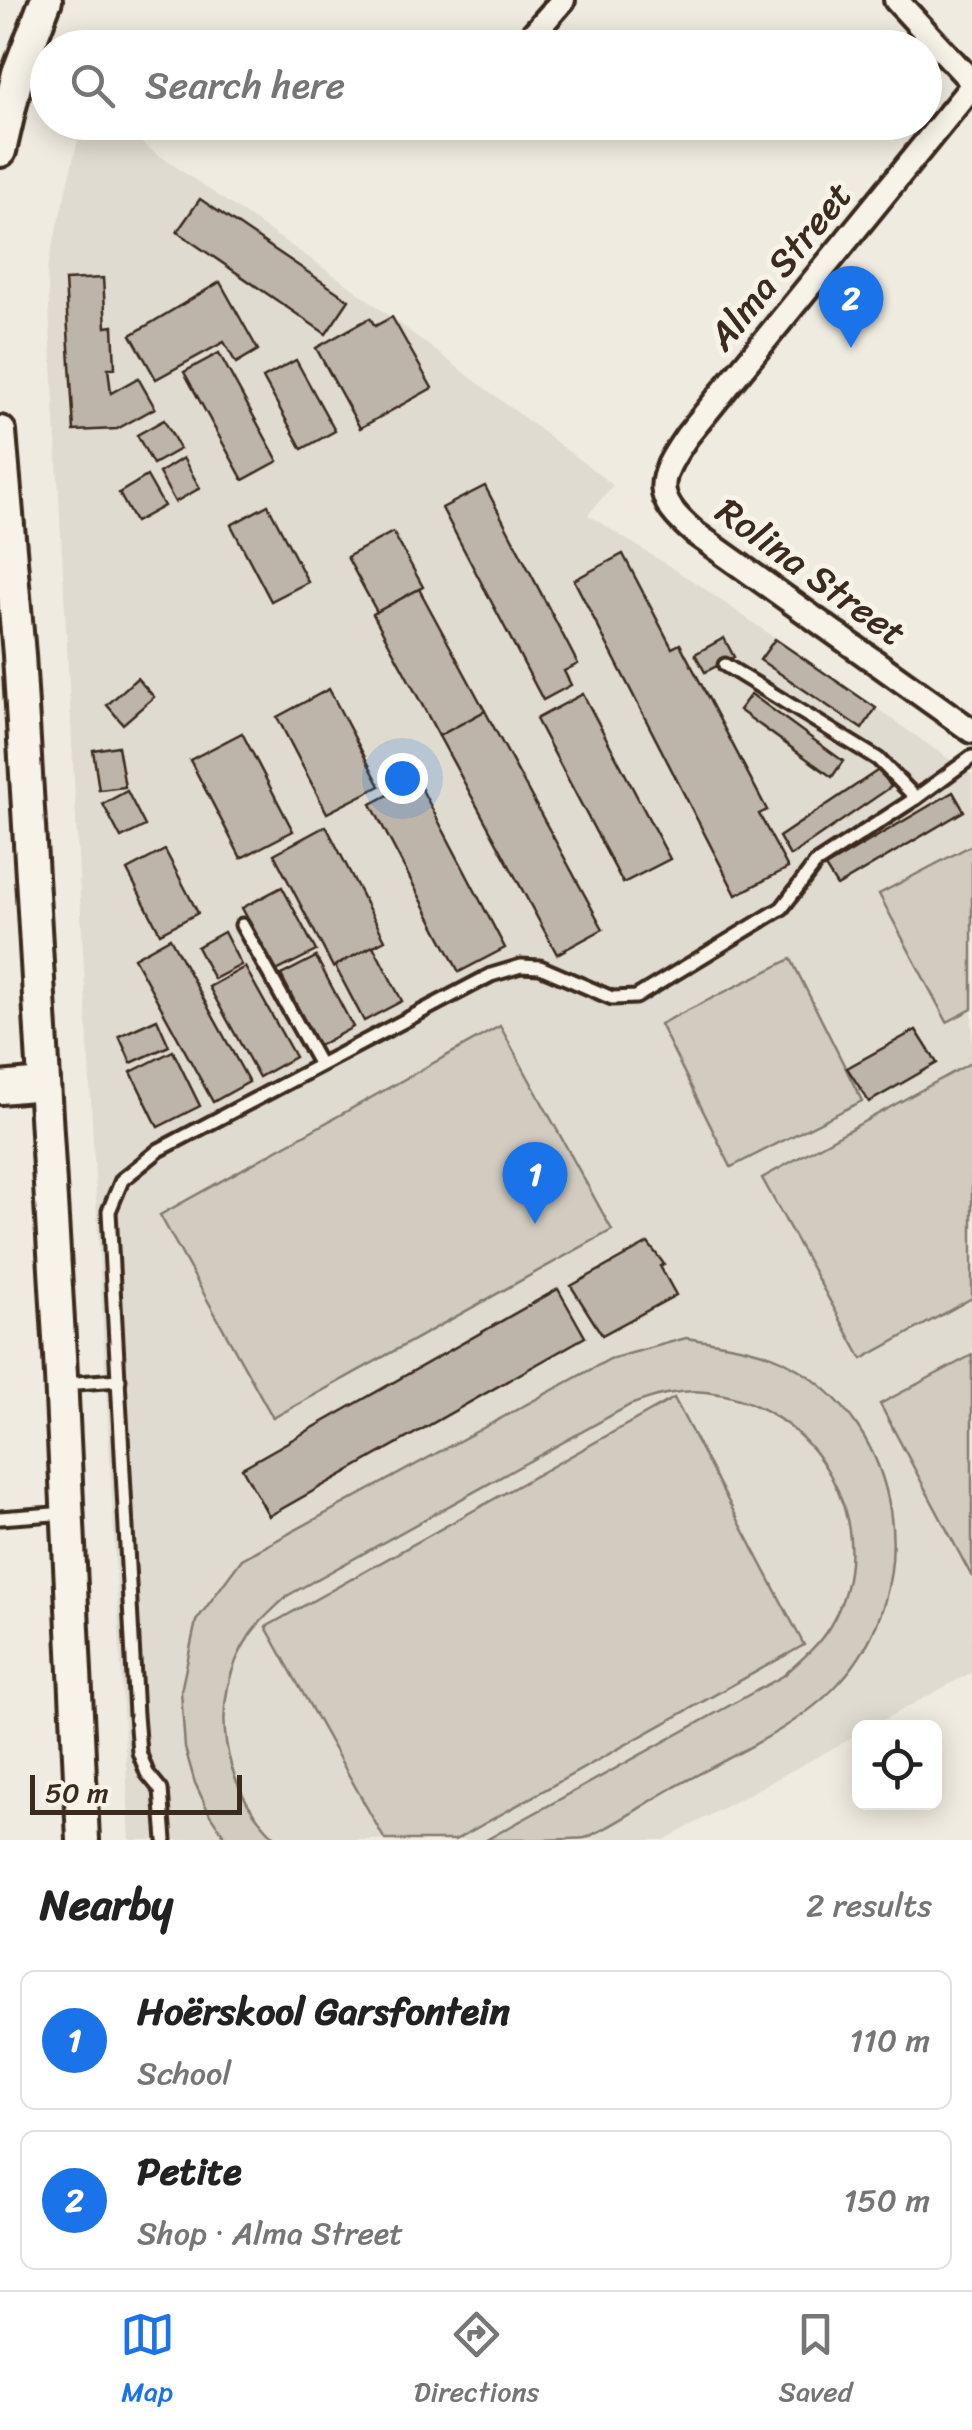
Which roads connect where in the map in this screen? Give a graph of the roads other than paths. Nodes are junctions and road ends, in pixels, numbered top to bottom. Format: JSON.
{"nodes":[{"id":1,"x":46,"y":0,"type":"edge"},
{"id":2,"x":563,"y":0,"type":"edge"},
{"id":3,"x":896,"y":0,"type":"edge"},
{"id":4,"x":34,"y":30,"type":"edge"},
{"id":5,"x":537,"y":30,"type":"edge"},
{"id":6,"x":923,"y":30,"type":"edge"},
{"id":7,"x":30,"y":42,"type":"edge"},
{"id":8,"x":942,"y":51,"type":"edge"},
{"id":9,"x":972,"y":84,"type":"edge"},
{"id":10,"x":942,"y":121,"type":"edge"},
{"id":11,"x":926,"y":140,"type":"edge"},
{"id":12,"x":0,"y":151,"type":"edge"},
{"id":13,"x":0,"y":432,"type":"edge"},
{"id":14,"x":664,"y":499,"type":"joint"},
{"id":15,"x":725,"y":664,"type":"dead end"},
{"id":16,"x":972,"y":731,"type":"edge"},
{"id":17,"x":972,"y":757,"type":"edge"},
{"id":18,"x":916,"y":798,"type":"junction"},
{"id":19,"x":242,"y":925,"type":"dead end"},
{"id":20,"x":319,"y":1064,"type":"junction"},
{"id":21,"x":43,"y":1084,"type":"junction"},
{"id":22,"x":0,"y":1088,"type":"edge"},
{"id":23,"x":119,"y":1380,"type":"junction"},
{"id":24,"x":61,"y":1384,"type":"junction"},
{"id":25,"x":66,"y":1513,"type":"junction"},
{"id":26,"x":0,"y":1518,"type":"edge"},
{"id":27,"x":83,"y":1840,"type":"edge"},
{"id":28,"x":165,"y":1840,"type":"edge"}],
"edges":[{"from":1,"to":4,"type":"street"},
{"from":2,"to":5,"type":"street"},
{"from":3,"to":6,"type":"street"},
{"from":7,"to":12,"type":"street"},
{"from":8,"to":9,"type":"street"},
{"from":9,"to":10,"type":"street","name":"Alma Street"},
{"from":11,"to":14,"type":"street","name":"Alma Street"},
{"from":13,"to":21,"type":"street"},
{"from":14,"to":16,"type":"street","name":"Rolina Street"},
{"from":15,"to":18,"type":"lane"},
{"from":17,"to":18,"type":"lane"},
{"from":18,"to":20,"type":"lane"},
{"from":19,"to":20,"type":"lane"},
{"from":20,"to":23,"type":"lane"},
{"from":21,"to":22,"type":"street"},
{"from":21,"to":24,"type":"street"},
{"from":23,"to":24,"type":"lane"},
{"from":23,"to":28,"type":"lane"},
{"from":24,"to":25,"type":"street"},
{"from":25,"to":26,"type":"lane"},
{"from":25,"to":27,"type":"street"}]}
